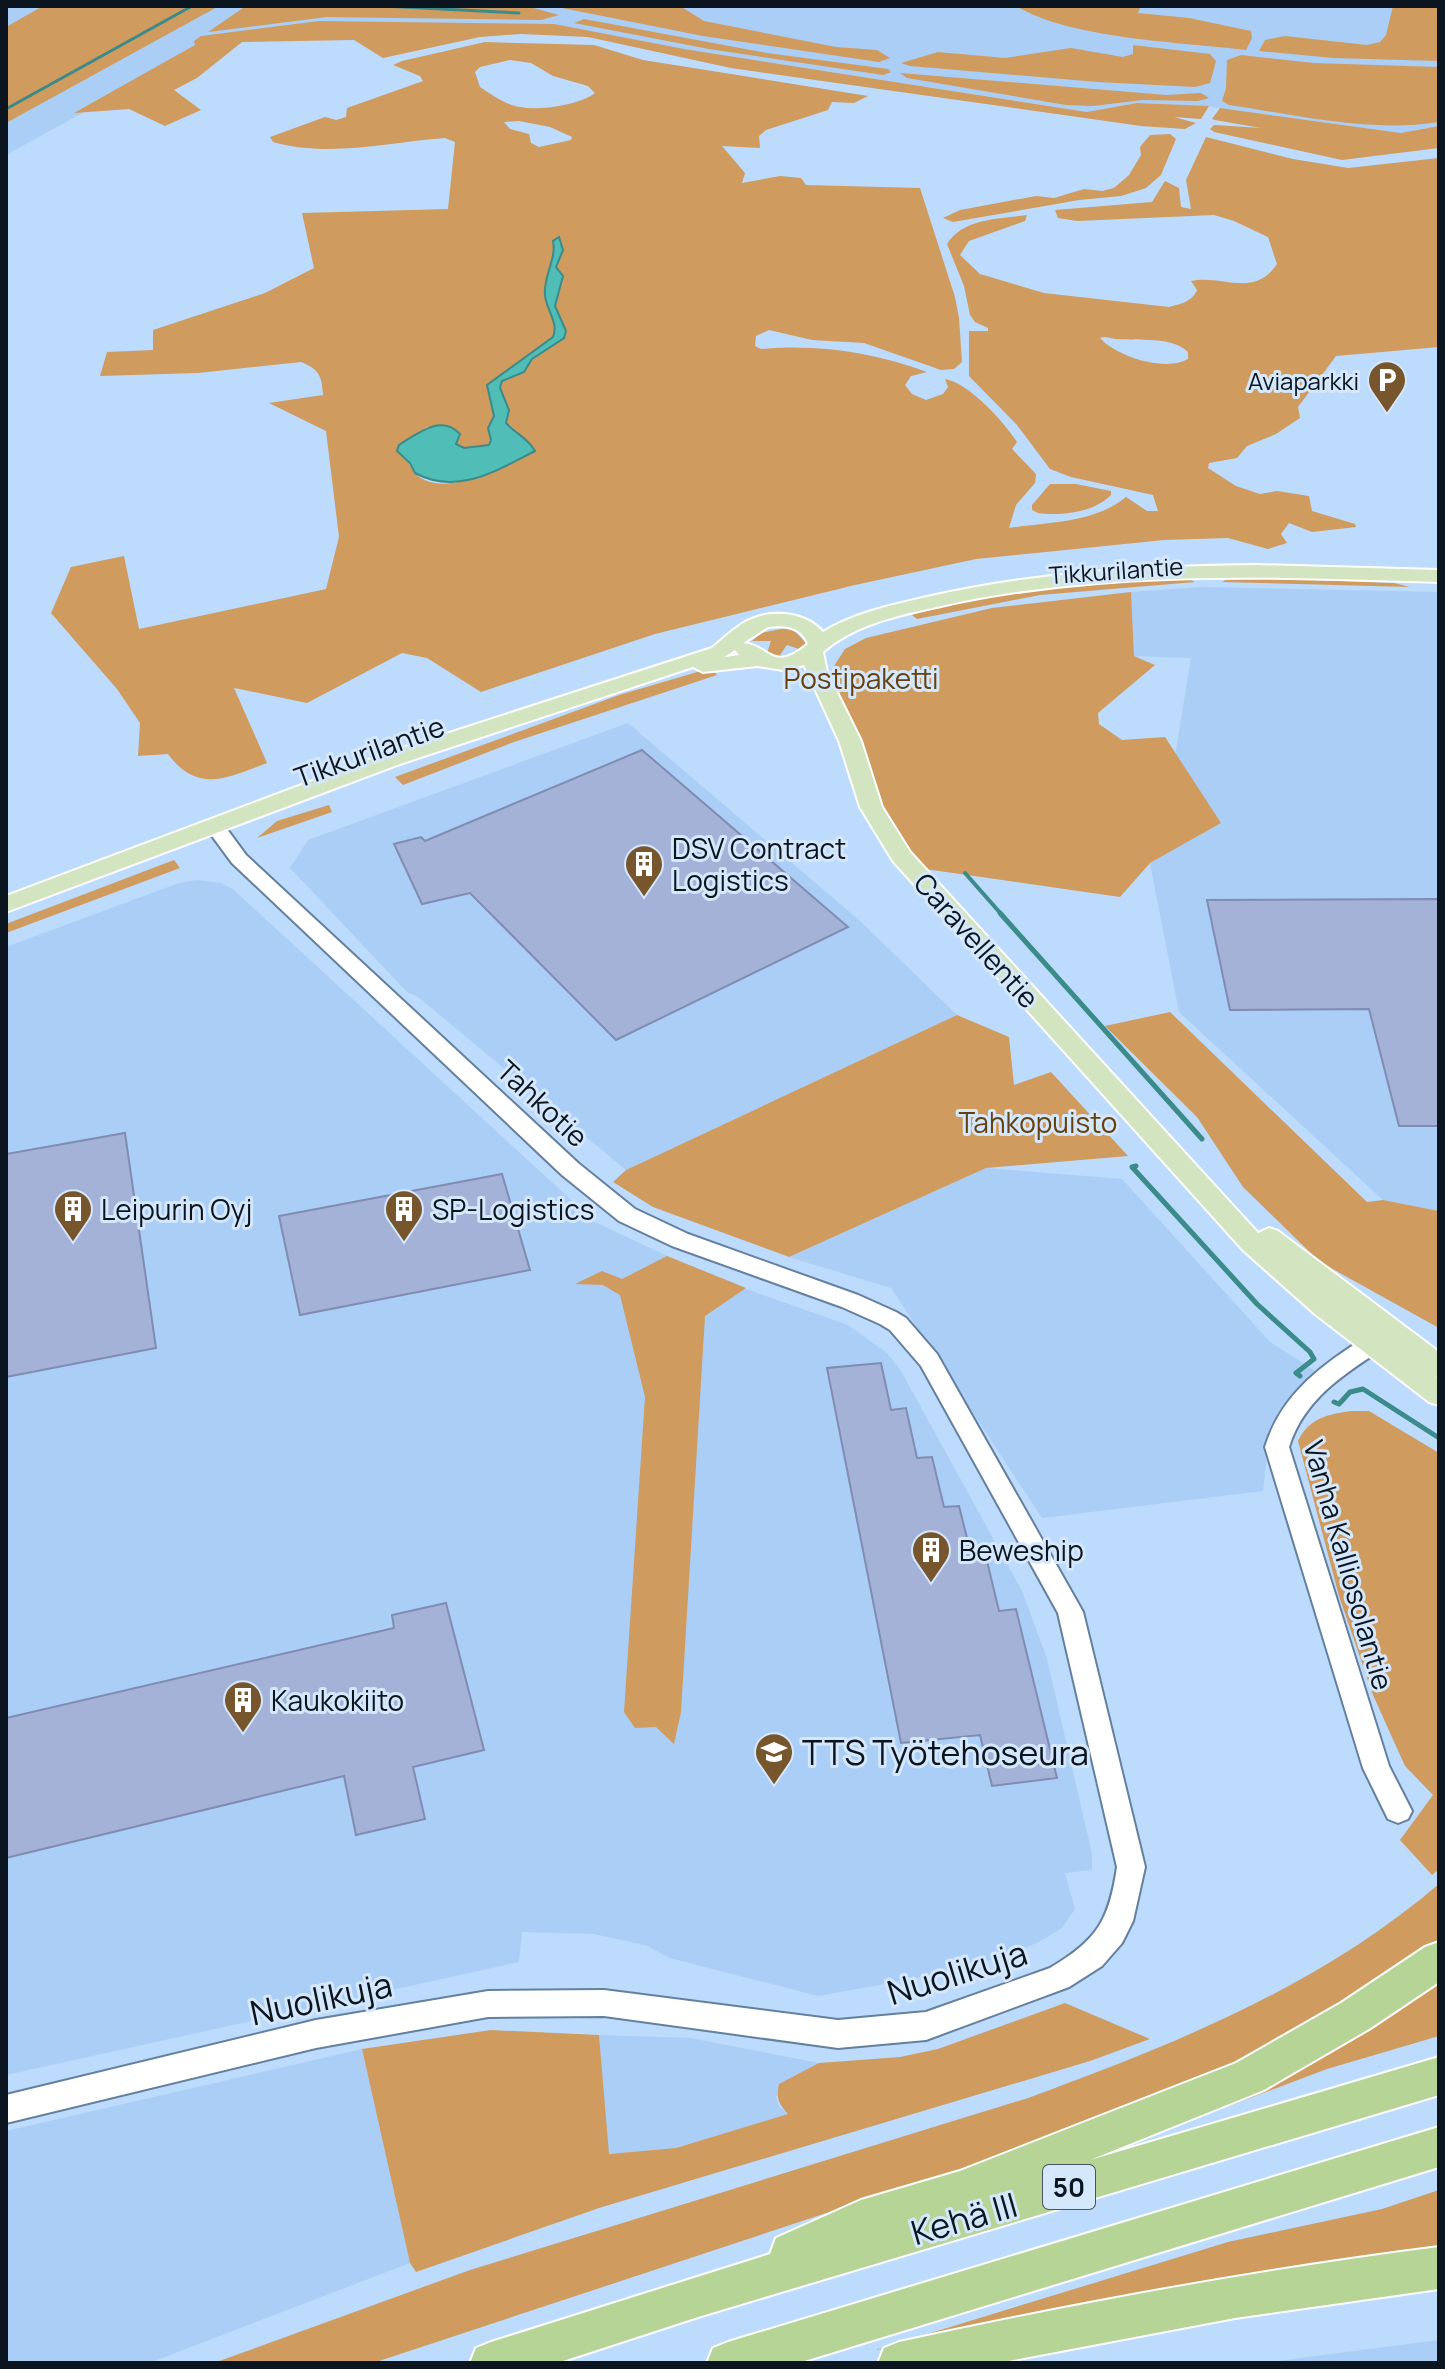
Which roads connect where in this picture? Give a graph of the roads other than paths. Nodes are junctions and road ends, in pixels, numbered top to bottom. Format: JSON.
{"nodes":[{"id":1,"x":1439,"y":565,"type":"edge"},
{"id":2,"x":1439,"y":576,"type":"edge"},
{"id":3,"x":799,"y":623,"type":"junction"},
{"id":4,"x":743,"y":636,"type":"junction"},
{"id":5,"x":815,"y":649,"type":"junction"},
{"id":6,"x":768,"y":661,"type":"junction"},
{"id":7,"x":707,"y":665,"type":"junction"},
{"id":8,"x":813,"y":687,"type":"junction"},
{"id":9,"x":840,"y":717,"type":"junction"},
{"id":10,"x":218,"y":831,"type":"junction"},
{"id":11,"x":6,"y":904,"type":"edge"},
{"id":12,"x":6,"y":918,"type":"edge"},
{"id":13,"x":898,"y":1324,"type":"joint"},
{"id":14,"x":1381,"y":1339,"type":"junction"},
{"id":15,"x":1439,"y":1367,"type":"edge"},
{"id":16,"x":1439,"y":1394,"type":"edge"},
{"id":17,"x":1398,"y":1811,"type":"dead end"},
{"id":18,"x":1439,"y":1960,"type":"edge"},
{"id":19,"x":1439,"y":2076,"type":"edge"},
{"id":20,"x":6,"y":2109,"type":"edge"},
{"id":21,"x":1439,"y":2147,"type":"edge"},
{"id":22,"x":1439,"y":2268,"type":"edge"},
{"id":23,"x":698,"y":2296,"type":"junction"},
{"id":24,"x":491,"y":2363,"type":"edge"},
{"id":25,"x":728,"y":2363,"type":"edge"},
{"id":26,"x":899,"y":2363,"type":"edge"}],
"edges":[{"from":1,"to":3,"type":"main road","name":"Tikkurilantie"},
{"from":2,"to":5,"type":"main road","name":"Tikkurilantie"},
{"from":3,"to":4,"type":"main road","name":"Tikkurilantie"},
{"from":3,"to":5,"type":"main road"},
{"from":4,"to":6,"type":"main road"},
{"from":4,"to":10,"type":"main road","name":"Tikkurilantie"},
{"from":5,"to":6,"type":"main road","name":"Tikkurilantie"},
{"from":5,"to":9,"type":"main road","name":"Caravellentie"},
{"from":6,"to":7,"type":"main road","name":"Tikkurilantie"},
{"from":6,"to":8,"type":"main road","name":"Caravellentie"},
{"from":7,"to":8,"type":"main road"},
{"from":7,"to":10,"type":"main road","name":"Tikkurilantie"},
{"from":8,"to":9,"type":"main road","name":"Caravellentie"},
{"from":9,"to":14,"type":"main road","name":"Caravellentie"},
{"from":10,"to":11,"type":"main road","name":"Tikkurilantie"},
{"from":10,"to":12,"type":"main road","name":"Tikkurilantie"},
{"from":10,"to":13,"type":"street","name":"Tahkotie"},
{"from":13,"to":20,"type":"street","name":"Nuolikuja"},
{"from":14,"to":15,"type":"main road","name":"Caravellentie"},
{"from":14,"to":16,"type":"main road","name":"Caravellentie"},
{"from":14,"to":17,"type":"street","name":"Vanha Kalliosolantie"},
{"from":18,"to":23,"type":"highway"},
{"from":19,"to":23,"type":"highway","name":"Kehä III","number":"50"},
{"from":21,"to":25,"type":"highway","number":"50"},
{"from":22,"to":26,"type":"highway"},
{"from":23,"to":24,"type":"highway","name":"Kehä III","number":"50"}]}
